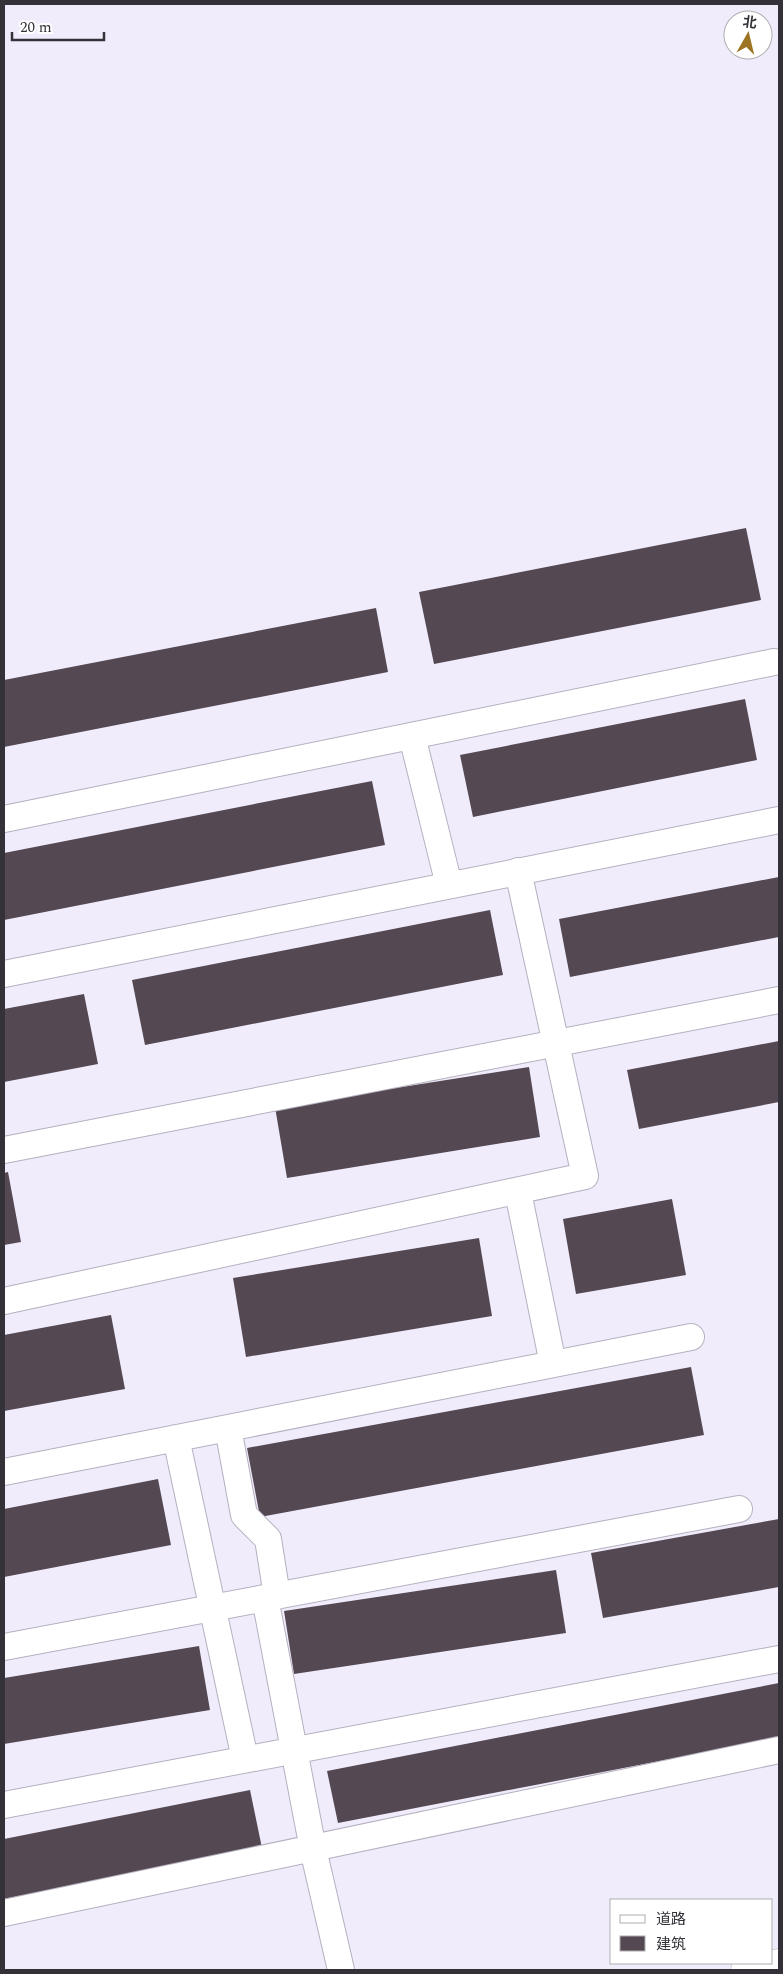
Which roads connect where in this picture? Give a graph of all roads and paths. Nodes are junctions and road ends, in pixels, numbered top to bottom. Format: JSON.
{"nodes":[{"id":1,"x":774,"y":662,"type":"dead end"},
{"id":2,"x":412,"y":736,"type":"junction"},
{"id":3,"x":4,"y":819,"type":"edge"},
{"id":4,"x":779,"y":820,"type":"edge"},
{"id":5,"x":518,"y":872,"type":"junction"},
{"id":6,"x":449,"y":885,"type":"junction"},
{"id":7,"x":4,"y":974,"type":"edge"},
{"id":8,"x":779,"y":1000,"type":"edge"},
{"id":9,"x":555,"y":1043,"type":"junction"},
{"id":10,"x":4,"y":1150,"type":"edge"},
{"id":11,"x":518,"y":1192,"type":"junction"},
{"id":12,"x":4,"y":1301,"type":"edge"},
{"id":13,"x":691,"y":1337,"type":"dead end"},
{"id":14,"x":553,"y":1364,"type":"junction"},
{"id":15,"x":228,"y":1428,"type":"junction"},
{"id":16,"x":176,"y":1438,"type":"junction"},
{"id":17,"x":4,"y":1472,"type":"edge"},
{"id":18,"x":739,"y":1509,"type":"dead end"},
{"id":19,"x":271,"y":1597,"type":"junction"},
{"id":20,"x":212,"y":1608,"type":"junction"},
{"id":21,"x":4,"y":1647,"type":"edge"},
{"id":22,"x":779,"y":1658,"type":"edge"},
{"id":23,"x":779,"y":1750,"type":"edge"},
{"id":24,"x":294,"y":1751,"type":"junction"},
{"id":25,"x":246,"y":1760,"type":"junction"},
{"id":26,"x":4,"y":1805,"type":"edge"},
{"id":27,"x":314,"y":1849,"type":"junction"},
{"id":28,"x":4,"y":1913,"type":"edge"},
{"id":29,"x":779,"y":1963,"type":"edge"},
{"id":30,"x":341,"y":1970,"type":"edge"},
{"id":31,"x":745,"y":1970,"type":"edge"}],
"edges":[{"from":1,"to":2,"type":"street"},
{"from":2,"to":3,"type":"street"},
{"from":2,"to":6,"type":"street"},
{"from":4,"to":5,"type":"street"},
{"from":5,"to":6,"type":"street"},
{"from":5,"to":9,"type":"street"},
{"from":6,"to":7,"type":"street"},
{"from":8,"to":9,"type":"street"},
{"from":9,"to":10,"type":"street"},
{"from":9,"to":11,"type":"street"},
{"from":11,"to":12,"type":"street"},
{"from":11,"to":14,"type":"street"},
{"from":13,"to":14,"type":"street"},
{"from":14,"to":15,"type":"street"},
{"from":15,"to":16,"type":"street"},
{"from":15,"to":19,"type":"street"},
{"from":16,"to":17,"type":"street"},
{"from":16,"to":20,"type":"street"},
{"from":18,"to":19,"type":"street"},
{"from":19,"to":20,"type":"street"},
{"from":19,"to":24,"type":"street"},
{"from":20,"to":21,"type":"street"},
{"from":20,"to":25,"type":"street"},
{"from":22,"to":24,"type":"street"},
{"from":23,"to":27,"type":"street"},
{"from":24,"to":25,"type":"street"},
{"from":24,"to":27,"type":"street"},
{"from":25,"to":26,"type":"street"},
{"from":27,"to":28,"type":"street"},
{"from":27,"to":30,"type":"street"},
{"from":29,"to":31,"type":"main road"}]}
